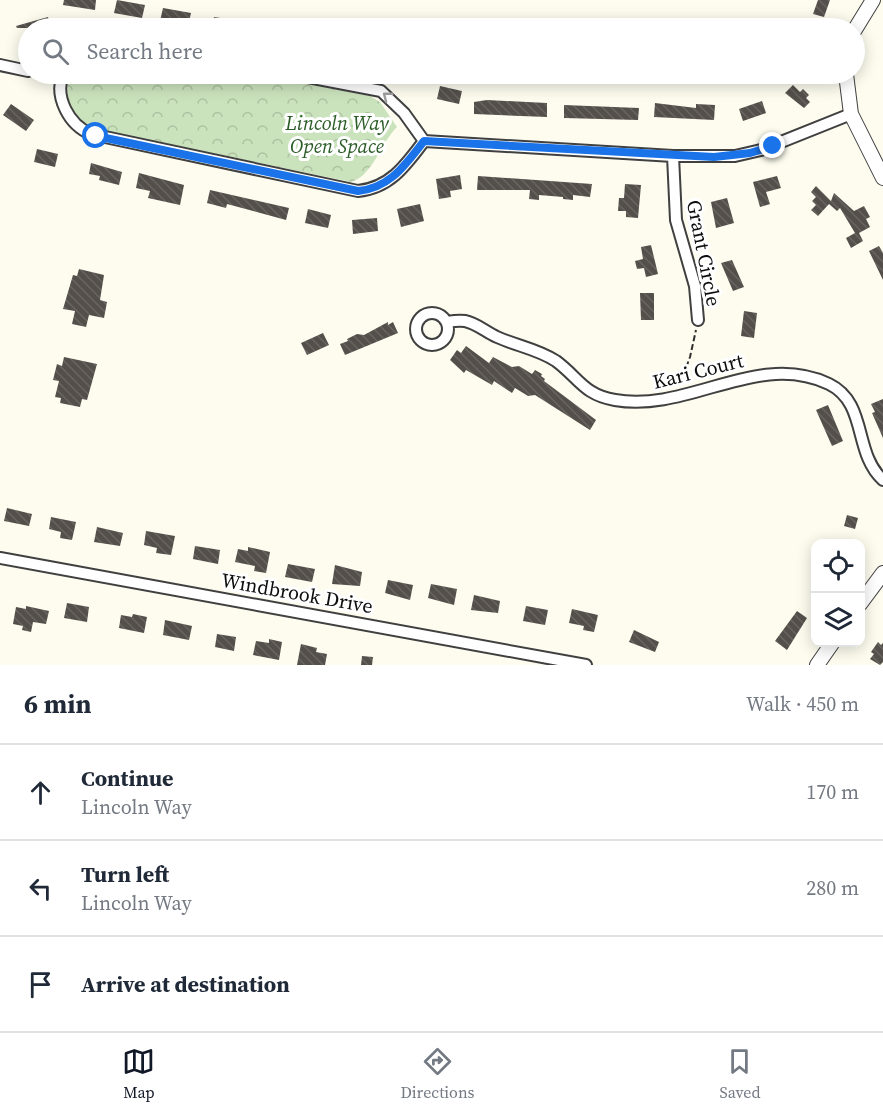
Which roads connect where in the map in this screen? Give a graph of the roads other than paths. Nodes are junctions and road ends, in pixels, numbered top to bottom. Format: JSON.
{"nodes":[{"id":1,"x":873,"y":0,"type":"edge"},
{"id":2,"x":863,"y":18,"type":"edge"},
{"id":3,"x":0,"y":65,"type":"edge"},
{"id":4,"x":18,"y":69,"type":"edge"},
{"id":5,"x":62,"y":84,"type":"edge"},
{"id":6,"x":344,"y":84,"type":"edge"},
{"id":7,"x":847,"y":84,"type":"edge"},
{"id":8,"x":851,"y":114,"type":"junction"},
{"id":9,"x":424,"y":141,"type":"junction"},
{"id":10,"x":674,"y":156,"type":"junction"},
{"id":11,"x":883,"y":178,"type":"edge"},
{"id":12,"x":698,"y":320,"type":"road end"},
{"id":13,"x":447,"y":322,"type":"dead end"},
{"id":14,"x":883,"y":480,"type":"edge"},
{"id":15,"x":0,"y":558,"type":"edge"},
{"id":16,"x":883,"y":573,"type":"edge"},
{"id":17,"x":865,"y":598,"type":"edge"},
{"id":18,"x":830,"y":647,"type":"edge"},
{"id":19,"x":586,"y":665,"type":"edge"},
{"id":20,"x":817,"y":665,"type":"edge"}],
"edges":[{"from":1,"to":2,"type":"street"},
{"from":3,"to":4,"type":"street"},
{"from":5,"to":9,"type":"street"},
{"from":9,"to":6,"type":"street","one_way":true},
{"from":7,"to":8,"type":"street"},
{"from":8,"to":10,"type":"street"},
{"from":8,"to":11,"type":"street"},
{"from":9,"to":10,"type":"street"},
{"from":10,"to":12,"type":"street","name":"Grant Circle"},
{"from":13,"to":14,"type":"street","name":"Kari Court"},
{"from":15,"to":19,"type":"street","name":"Windbrook Drive"},
{"from":16,"to":17,"type":"street"},
{"from":18,"to":20,"type":"street"}]}
